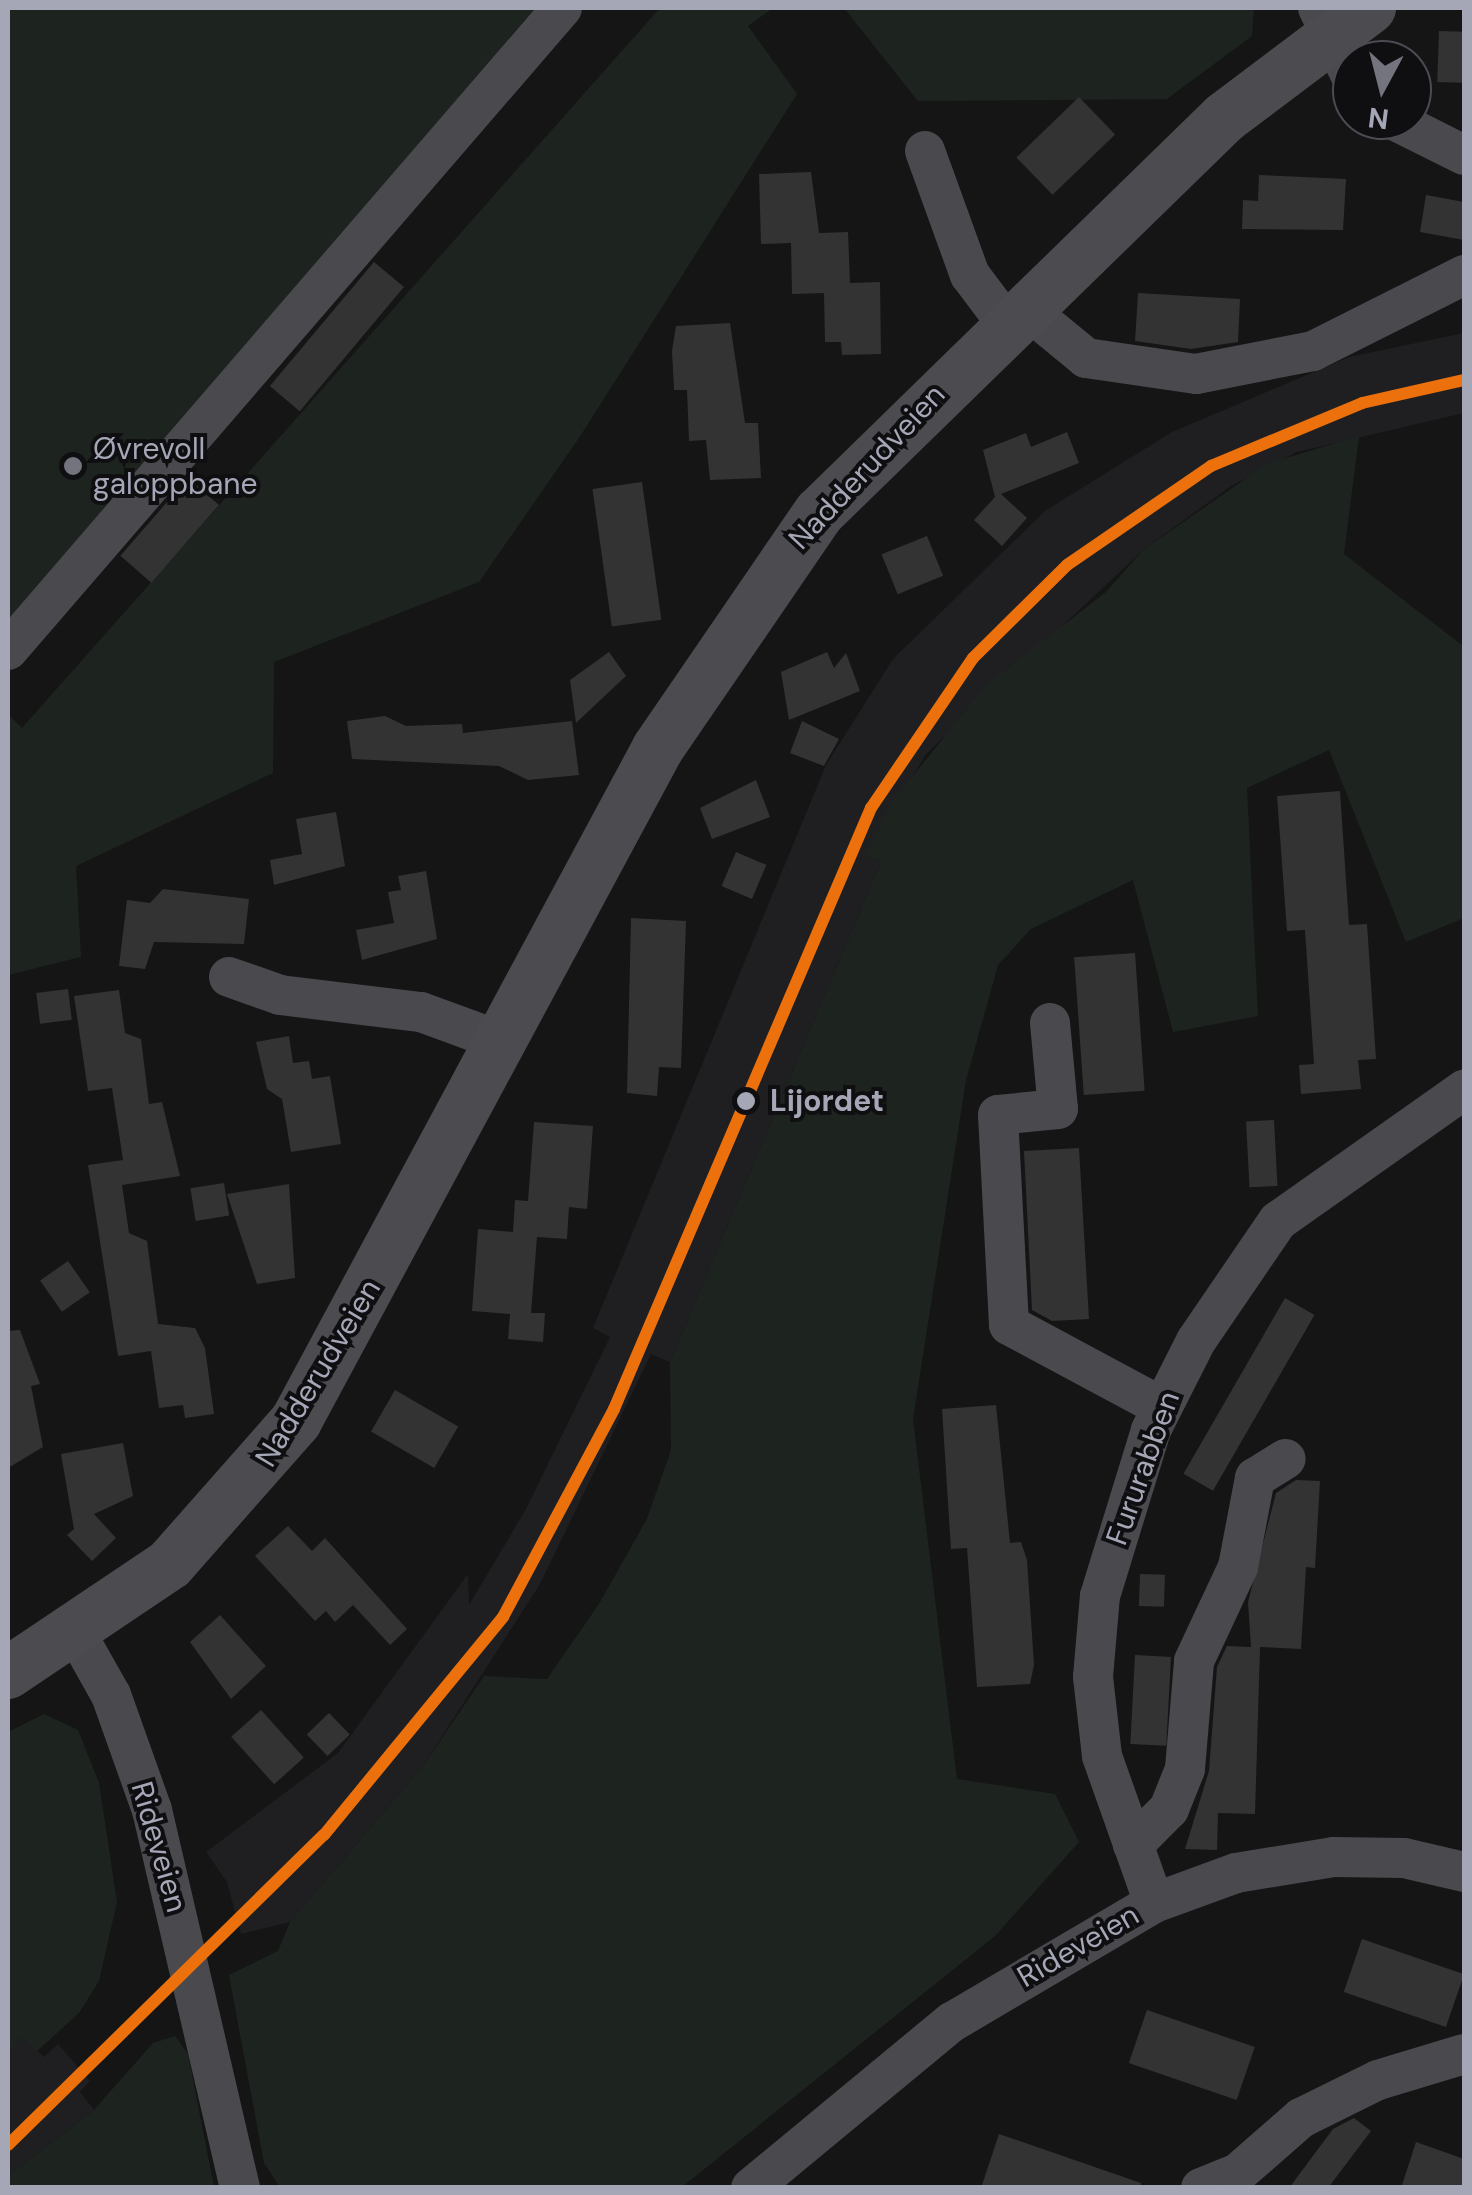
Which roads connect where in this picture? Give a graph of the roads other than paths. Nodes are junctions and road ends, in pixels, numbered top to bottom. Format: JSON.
{"nodes":[{"id":1,"x":562,"y":8,"type":"edge"},
{"id":2,"x":1342,"y":32,"type":"edge"},
{"id":3,"x":1432,"y":139,"type":"edge"},
{"id":4,"x":925,"y":151,"type":"dead end"},
{"id":5,"x":1464,"y":155,"type":"edge"},
{"id":6,"x":1464,"y":276,"type":"edge"},
{"id":7,"x":1015,"y":315,"type":"junction"},
{"id":8,"x":8,"y":650,"type":"edge"},
{"id":9,"x":229,"y":977,"type":"dead end"},
{"id":10,"x":1050,"y":1022,"type":"dead end"},
{"id":11,"x":502,"y":1042,"type":"junction"},
{"id":12,"x":1464,"y":1090,"type":"edge"},
{"id":13,"x":1160,"y":1406,"type":"junction"},
{"id":14,"x":1285,"y":1459,"type":"dead end"},
{"id":15,"x":76,"y":1633,"type":"junction"},
{"id":16,"x":8,"y":1674,"type":"edge"},
{"id":17,"x":1132,"y":1845,"type":"junction"},
{"id":18,"x":1464,"y":1872,"type":"edge"},
{"id":19,"x":1154,"y":1902,"type":"junction"},
{"id":20,"x":1464,"y":2054,"type":"edge"},
{"id":21,"x":240,"y":2188,"type":"edge"},
{"id":22,"x":751,"y":2188,"type":"edge"},
{"id":23,"x":1201,"y":2188,"type":"edge"}],
"edges":[{"from":1,"to":8,"type":"street"},
{"from":2,"to":7,"type":"main road","name":"Nadderudveien"},
{"from":3,"to":5,"type":"street"},
{"from":4,"to":7,"type":"street"},
{"from":6,"to":7,"type":"street"},
{"from":7,"to":11,"type":"main road","name":"Nadderudveien"},
{"from":9,"to":11,"type":"street"},
{"from":10,"to":13,"type":"street"},
{"from":11,"to":15,"type":"main road","name":"Nadderudveien"},
{"from":12,"to":13,"type":"street","name":"Fururabben"},
{"from":13,"to":17,"type":"street","name":"Fururabben"},
{"from":14,"to":17,"type":"street"},
{"from":15,"to":16,"type":"main road","name":"Nadderudveien"},
{"from":15,"to":21,"type":"street","name":"Rideveien"},
{"from":17,"to":19,"type":"street","name":"Fururabben"},
{"from":18,"to":19,"type":"street","name":"Rideveien"},
{"from":19,"to":22,"type":"street","name":"Rideveien"},
{"from":20,"to":23,"type":"street"}]}
